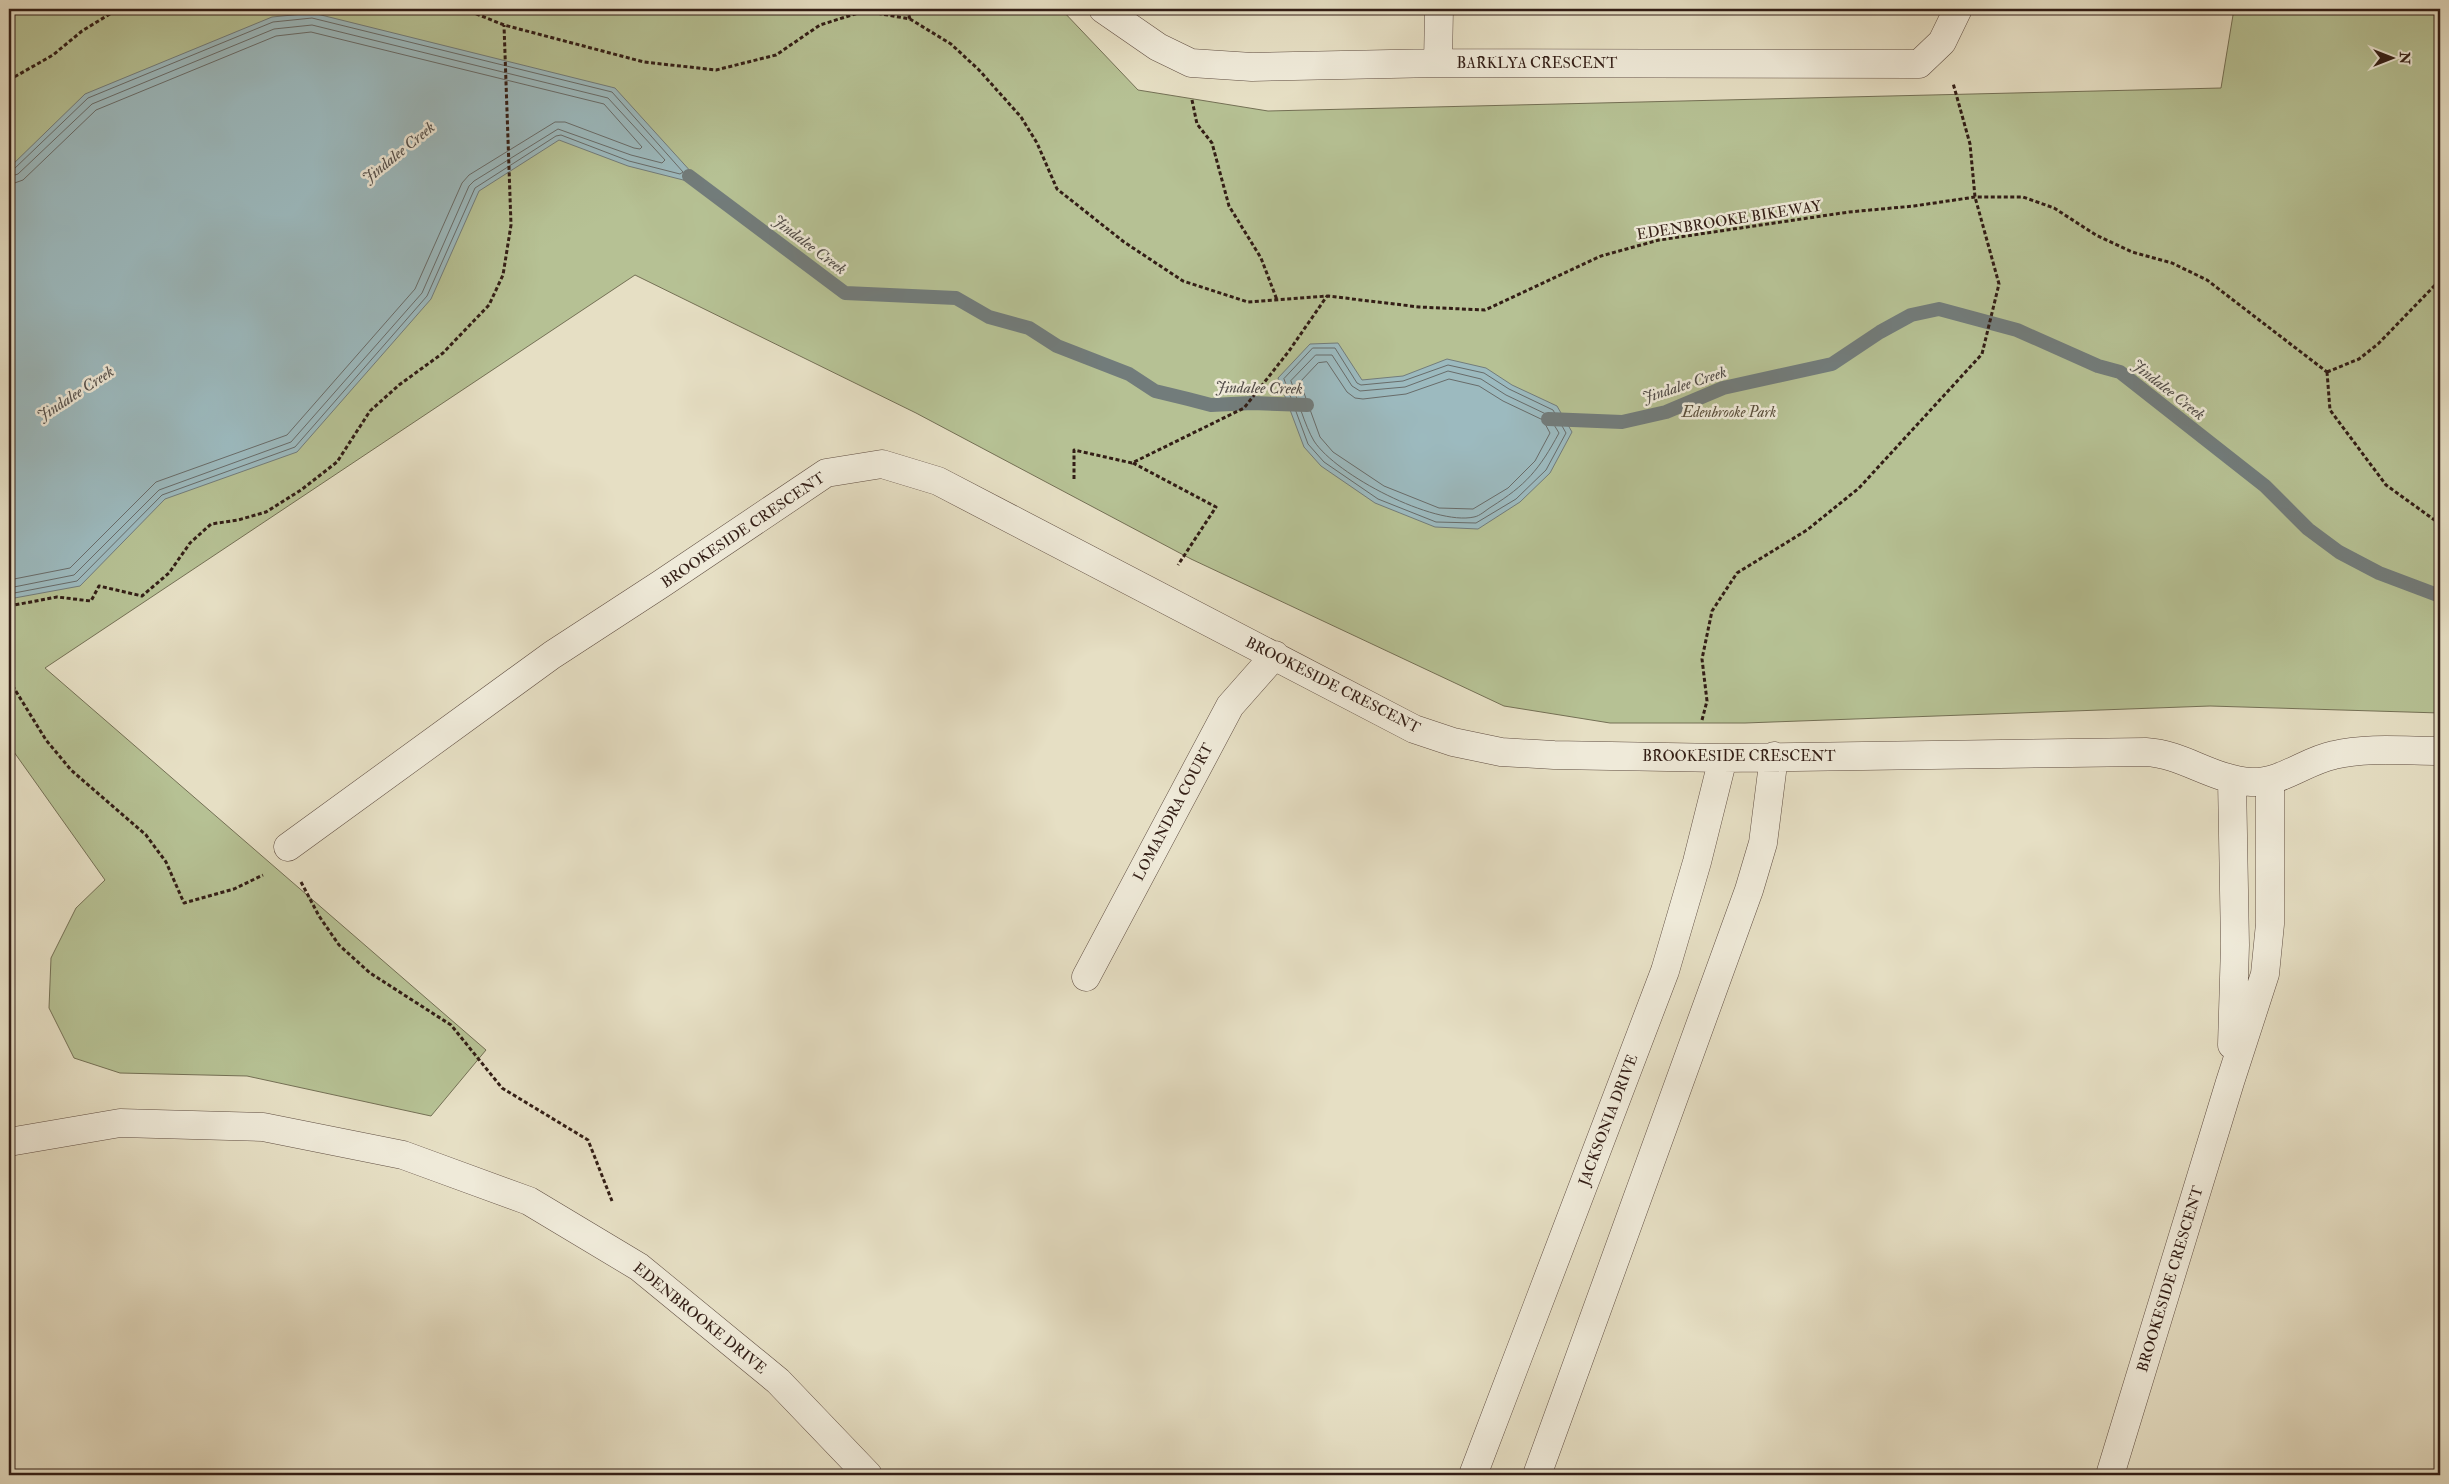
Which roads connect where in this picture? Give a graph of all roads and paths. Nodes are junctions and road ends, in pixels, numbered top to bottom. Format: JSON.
{"nodes":[{"id":1,"x":118,"y":9,"type":"edge"},
{"id":2,"x":464,"y":9,"type":"edge"},
{"id":3,"x":851,"y":9,"type":"edge"},
{"id":4,"x":907,"y":9,"type":"edge"},
{"id":5,"x":1103,"y":9,"type":"edge"},
{"id":6,"x":1439,"y":9,"type":"edge"},
{"id":7,"x":1958,"y":9,"type":"edge"},
{"id":8,"x":855,"y":14,"type":"junction"},
{"id":9,"x":910,"y":19,"type":"junction"},
{"id":10,"x":504,"y":25,"type":"junction"},
{"id":11,"x":1942,"y":42,"type":"junction"},
{"id":12,"x":1191,"y":63,"type":"junction"},
{"id":13,"x":1438,"y":63,"type":"junction"},
{"id":14,"x":9,"y":80,"type":"edge"},
{"id":15,"x":1975,"y":197,"type":"junction"},
{"id":16,"x":2440,"y":280,"type":"edge"},
{"id":17,"x":1328,"y":296,"type":"junction"},
{"id":18,"x":1277,"y":300,"type":"junction"},
{"id":19,"x":2328,"y":372,"type":"junction"},
{"id":20,"x":1132,"y":463,"type":"junction"},
{"id":21,"x":1074,"y":479,"type":"dead end"},
{"id":22,"x":2440,"y":524,"type":"edge"},
{"id":23,"x":1159,"y":595,"type":"junction"},
{"id":24,"x":9,"y":606,"type":"edge"},
{"id":25,"x":1274,"y":655,"type":"junction"},
{"id":26,"x":9,"y":680,"type":"edge"},
{"id":27,"x":2440,"y":751,"type":"edge"},
{"id":28,"x":1774,"y":756,"type":"junction"},
{"id":29,"x":1693,"y":758,"type":"junction"},
{"id":30,"x":1723,"y":758,"type":"junction"},
{"id":31,"x":2232,"y":780,"type":"junction"},
{"id":32,"x":2270,"y":780,"type":"junction"},
{"id":33,"x":288,"y":847,"type":"junction"},
{"id":34,"x":1086,"y":978,"type":"dead end"},
{"id":35,"x":2230,"y":1082,"type":"junction"},
{"id":36,"x":9,"y":1142,"type":"edge"},
{"id":37,"x":612,"y":1201,"type":"dead end"},
{"id":38,"x":868,"y":1475,"type":"edge"},
{"id":39,"x":1473,"y":1475,"type":"edge"},
{"id":40,"x":1537,"y":1475,"type":"edge"},
{"id":41,"x":2110,"y":1475,"type":"edge"}],
"edges":[{"from":1,"to":14,"type":"path"},
{"from":2,"to":10,"type":"path","name":"EDENBROOKE BIKEWAY"},
{"from":3,"to":8,"type":"path"},
{"from":4,"to":9,"type":"path"},
{"from":5,"to":12,"type":"street","name":"BARKLYA CRESCENT"},
{"from":6,"to":13,"type":"street"},
{"from":7,"to":11,"type":"street","name":"BARKLYA CRESCENT"},
{"from":8,"to":9,"type":"path","name":"EDENBROOKE BIKEWAY"},
{"from":8,"to":10,"type":"path","name":"EDENBROOKE BIKEWAY"},
{"from":9,"to":18,"type":"path","name":"EDENBROOKE BIKEWAY"},
{"from":10,"to":24,"type":"path"},
{"from":11,"to":13,"type":"street","name":"BARKLYA CRESCENT"},
{"from":11,"to":15,"type":"path"},
{"from":12,"to":13,"type":"street","name":"BARKLYA CRESCENT"},
{"from":12,"to":18,"type":"path"},
{"from":15,"to":17,"type":"path","name":"EDENBROOKE BIKEWAY"},
{"from":15,"to":19,"type":"path","name":"EDENBROOKE BIKEWAY"},
{"from":15,"to":29,"type":"path"},
{"from":16,"to":19,"type":"path"},
{"from":17,"to":18,"type":"path","name":"EDENBROOKE BIKEWAY"},
{"from":17,"to":20,"type":"path"},
{"from":19,"to":22,"type":"path"},
{"from":20,"to":21,"type":"path"},
{"from":20,"to":23,"type":"path"},
{"from":23,"to":25,"type":"street","name":"BROOKESIDE CRESCENT"},
{"from":23,"to":33,"type":"street","name":"BROOKESIDE CRESCENT"},
{"from":25,"to":29,"type":"street","name":"BROOKESIDE CRESCENT"},
{"from":25,"to":34,"type":"street","name":"LOMANDRA COURT"},
{"from":26,"to":33,"type":"path"},
{"from":27,"to":32,"type":"street","name":"BROOKESIDE CRESCENT"},
{"from":28,"to":30,"type":"street","name":"BROOKESIDE CRESCENT"},
{"from":28,"to":31,"type":"street","name":"BROOKESIDE CRESCENT"},
{"from":28,"to":40,"type":"street"},
{"from":29,"to":30,"type":"street","name":"BROOKESIDE CRESCENT"},
{"from":30,"to":39,"type":"street","name":"JACKSONIA DRIVE"},
{"from":31,"to":32,"type":"street","name":"BROOKESIDE CRESCENT"},
{"from":31,"to":35,"type":"street","name":"BROOKESIDE CRESCENT"},
{"from":32,"to":35,"type":"street","name":"BROOKESIDE CRESCENT"},
{"from":33,"to":37,"type":"path"},
{"from":35,"to":41,"type":"street","name":"BROOKESIDE CRESCENT"},
{"from":36,"to":38,"type":"street","name":"EDENBROOKE DRIVE"}]}
